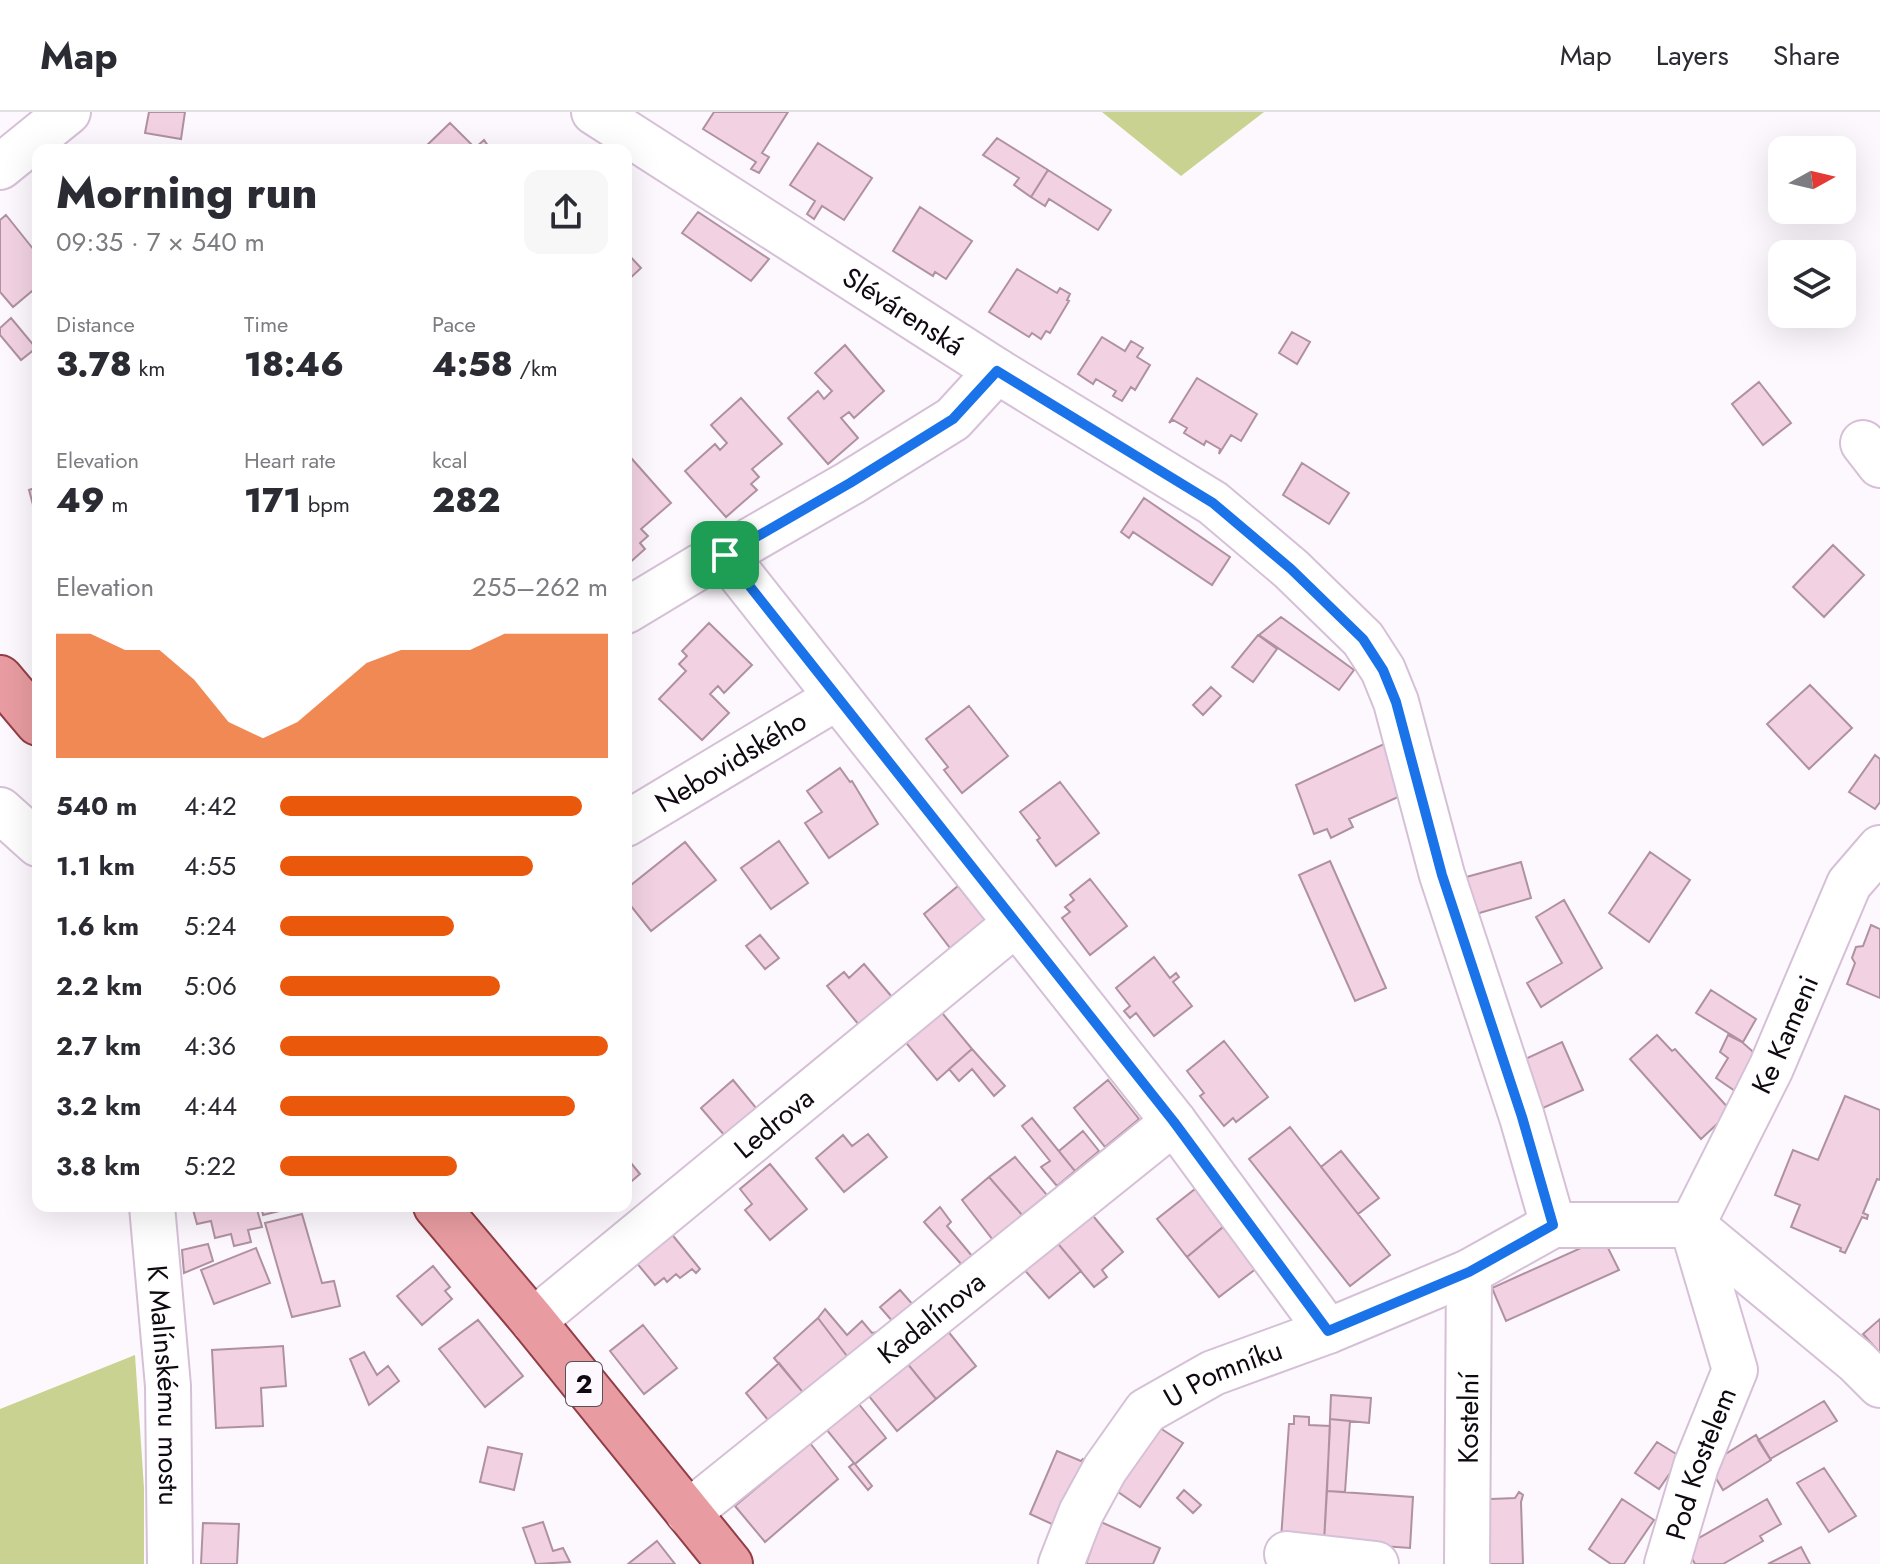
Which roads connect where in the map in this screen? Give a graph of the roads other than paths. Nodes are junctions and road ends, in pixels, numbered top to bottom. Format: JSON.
{"nodes":[{"id":1,"x":68,"y":112,"type":"edge"},
{"id":2,"x":594,"y":112,"type":"edge"},
{"id":3,"x":0,"y":167,"type":"edge"},
{"id":4,"x":997,"y":371,"type":"junction"},
{"id":5,"x":725,"y":555,"type":"junction"},
{"id":6,"x":632,"y":607,"type":"edge"},
{"id":7,"x":0,"y":678,"type":"edge"},
{"id":8,"x":836,"y":698,"type":"junction"},
{"id":9,"x":32,"y":716,"type":"edge"},
{"id":10,"x":0,"y":810,"type":"edge"},
{"id":11,"x":632,"y":820,"type":"edge"},
{"id":12,"x":32,"y":839,"type":"edge"},
{"id":13,"x":1880,"y":848,"type":"edge"},
{"id":14,"x":1015,"y":924,"type":"junction"},
{"id":15,"x":1174,"y":1122,"type":"junction"},
{"id":16,"x":153,"y":1212,"type":"edge"},
{"id":17,"x":441,"y":1212,"type":"edge"},
{"id":18,"x":1553,"y":1225,"type":"junction"},
{"id":19,"x":1692,"y":1225,"type":"junction"},
{"id":20,"x":1469,"y":1272,"type":"junction"},
{"id":21,"x":533,"y":1321,"type":"junction"},
{"id":22,"x":1328,"y":1331,"type":"junction"},
{"id":23,"x":1880,"y":1385,"type":"edge"},
{"id":24,"x":688,"y":1513,"type":"junction"},
{"id":25,"x":1287,"y":1554,"type":"dead end"},
{"id":26,"x":170,"y":1564,"type":"edge"},
{"id":27,"x":730,"y":1564,"type":"edge"},
{"id":28,"x":1061,"y":1564,"type":"edge"},
{"id":29,"x":1376,"y":1564,"type":"edge"},
{"id":30,"x":1467,"y":1564,"type":"edge"},
{"id":31,"x":1667,"y":1564,"type":"edge"}],
"edges":[{"from":1,"to":3,"type":"street"},
{"from":2,"to":4,"type":"street","name":"Slévárenská"},
{"from":4,"to":5,"type":"street"},
{"from":4,"to":18,"type":"street","name":"Slévárenská"},
{"from":5,"to":6,"type":"street"},
{"from":5,"to":8,"type":"street"},
{"from":7,"to":9,"type":"main road"},
{"from":8,"to":11,"type":"street","name":"Nebovidského"},
{"from":8,"to":14,"type":"street"},
{"from":10,"to":12,"type":"street"},
{"from":13,"to":19,"type":"street","name":"Ke Kameni"},
{"from":14,"to":15,"type":"street"},
{"from":14,"to":21,"type":"street","name":"Ledrova"},
{"from":15,"to":22,"type":"street"},
{"from":15,"to":24,"type":"street","name":"Kadalínova"},
{"from":16,"to":26,"type":"street","name":"K Malínskému mostu"},
{"from":17,"to":21,"type":"main road","number":"2"},
{"from":18,"to":19,"type":"street","name":"U Pomníku"},
{"from":18,"to":20,"type":"street","name":"U Pomníku"},
{"from":19,"to":23,"type":"street"},
{"from":19,"to":31,"type":"street","name":"Pod Kostelem"},
{"from":20,"to":22,"type":"street","name":"U Pomníku"},
{"from":20,"to":30,"type":"street","name":"Kostelní"},
{"from":21,"to":24,"type":"main road","number":"2"},
{"from":22,"to":28,"type":"street","name":"U Pomníku"},
{"from":24,"to":27,"type":"main road","number":"2"},
{"from":25,"to":29,"type":"street"}]}
